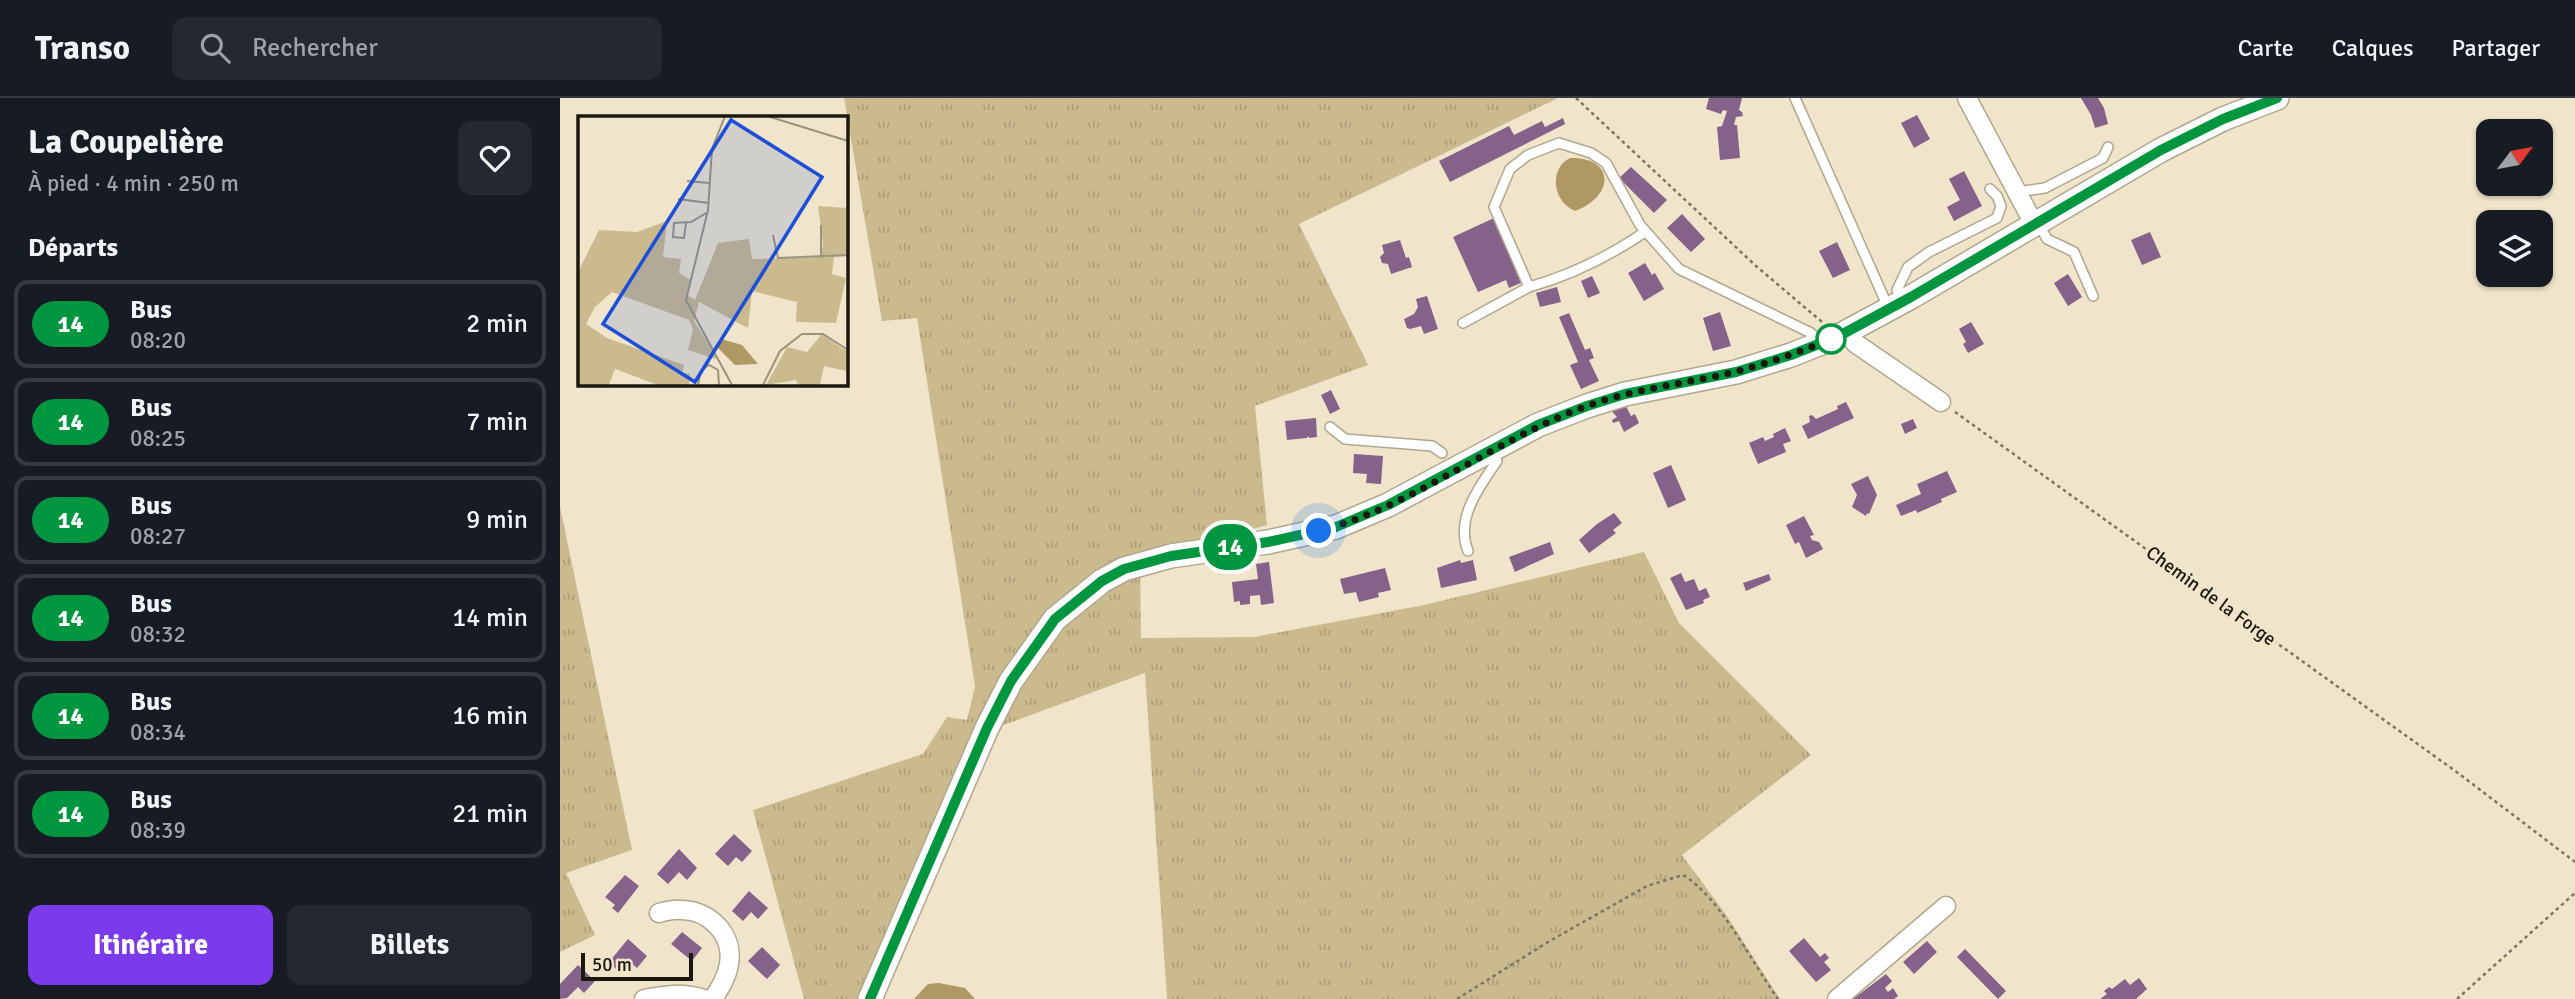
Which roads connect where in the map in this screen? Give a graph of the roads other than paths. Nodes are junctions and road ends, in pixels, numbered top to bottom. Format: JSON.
{"nodes":[{"id":1,"x":1795,"y":98,"type":"edge"},
{"id":2,"x":1967,"y":98,"type":"edge"},
{"id":3,"x":2277,"y":98,"type":"edge"},
{"id":4,"x":2108,"y":147,"type":"dead end"},
{"id":5,"x":1990,"y":189,"type":"dead end"},
{"id":6,"x":2017,"y":192,"type":"junction"},
{"id":7,"x":2036,"y":223,"type":"junction"},
{"id":8,"x":1645,"y":232,"type":"junction"},
{"id":9,"x":1529,"y":287,"type":"junction"},
{"id":10,"x":2093,"y":296,"type":"dead end"},
{"id":11,"x":1896,"y":305,"type":"junction"},
{"id":12,"x":1463,"y":323,"type":"dead end"},
{"id":13,"x":1836,"y":337,"type":"junction"},
{"id":14,"x":1941,"y":402,"type":"road end"},
{"id":15,"x":1330,"y":427,"type":"dead end"},
{"id":16,"x":1442,"y":453,"type":"dead end"},
{"id":17,"x":1497,"y":461,"type":"dead end"},
{"id":18,"x":1468,"y":551,"type":"dead end"},
{"id":19,"x":1946,"y":906,"type":"dead end"},
{"id":20,"x":659,"y":913,"type":"dead end"},
{"id":21,"x":644,"y":999,"type":"edge"},
{"id":22,"x":704,"y":999,"type":"edge"},
{"id":23,"x":713,"y":999,"type":"edge"},
{"id":24,"x":870,"y":999,"type":"edge"},
{"id":25,"x":1837,"y":999,"type":"edge"}],
"edges":[{"from":1,"to":11,"type":"lane"},
{"from":2,"to":6,"type":"street"},
{"from":3,"to":7,"type":"street"},
{"from":4,"to":6,"type":"lane"},
{"from":5,"to":11,"type":"lane"},
{"from":6,"to":7,"type":"street"},
{"from":7,"to":10,"type":"lane"},
{"from":7,"to":11,"type":"street"},
{"from":8,"to":9,"type":"lane"},
{"from":8,"to":9,"type":"lane"},
{"from":8,"to":13,"type":"lane"},
{"from":9,"to":12,"type":"lane"},
{"from":11,"to":13,"type":"street"},
{"from":13,"to":14,"type":"street"},
{"from":13,"to":24,"type":"street"},
{"from":15,"to":16,"type":"lane"},
{"from":17,"to":18,"type":"lane"},
{"from":19,"to":25,"type":"street"},
{"from":20,"to":23,"type":"street"},
{"from":21,"to":22,"type":"street"}]}
